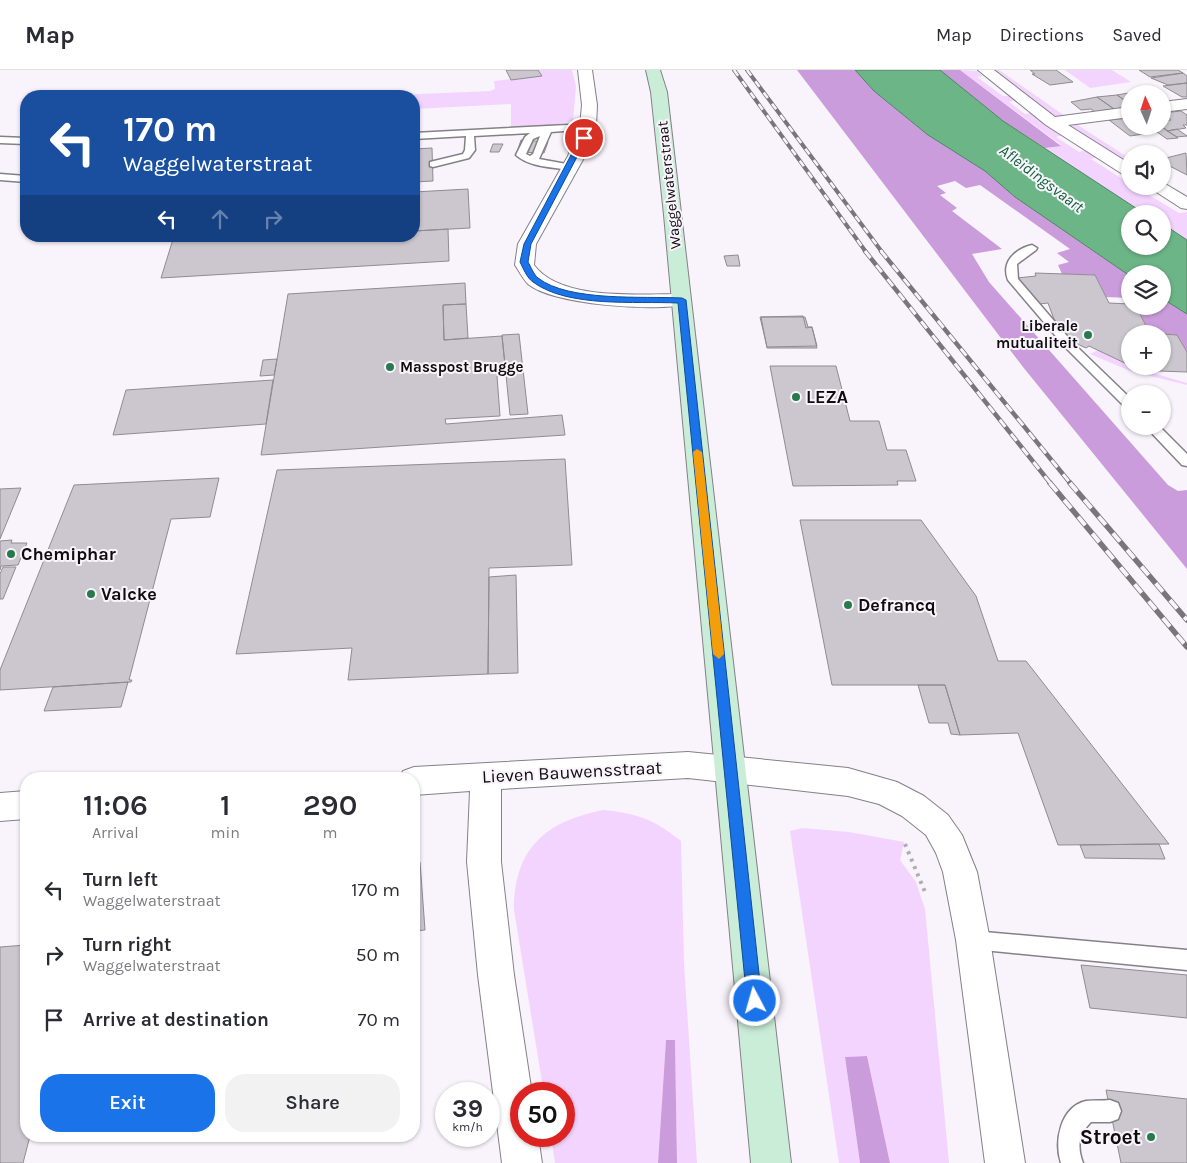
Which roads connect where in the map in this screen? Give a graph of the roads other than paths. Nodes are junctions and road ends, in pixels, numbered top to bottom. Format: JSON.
{"nodes":[{"id":1,"x":585,"y":70,"type":"edge"},
{"id":2,"x":653,"y":70,"type":"edge"},
{"id":3,"x":985,"y":70,"type":"edge"},
{"id":4,"x":1187,"y":104,"type":"edge"},
{"id":5,"x":1171,"y":107,"type":"edge"},
{"id":6,"x":1121,"y":113,"type":"edge"},
{"id":7,"x":1052,"y":122,"type":"junction"},
{"id":8,"x":588,"y":127,"type":"junction"},
{"id":9,"x":547,"y":130,"type":"junction"},
{"id":10,"x":470,"y":134,"type":"junction"},
{"id":11,"x":420,"y":136,"type":"edge"},
{"id":12,"x":0,"y":140,"type":"edge"},
{"id":13,"x":20,"y":141,"type":"edge"},
{"id":14,"x":530,"y":160,"type":"junction"},
{"id":15,"x":433,"y":164,"type":"dead end"},
{"id":16,"x":1121,"y":165,"type":"edge"},
{"id":17,"x":569,"y":167,"type":"junction"},
{"id":18,"x":0,"y":177,"type":"edge"},
{"id":19,"x":20,"y":179,"type":"edge"},
{"id":20,"x":1171,"y":195,"type":"edge"},
{"id":21,"x":1187,"y":204,"type":"edge"},
{"id":22,"x":1032,"y":248,"type":"dead end"},
{"id":23,"x":682,"y":300,"type":"junction"},
{"id":24,"x":1121,"y":396,"type":"edge"},
{"id":25,"x":1160,"y":435,"type":"edge"},
{"id":26,"x":1187,"y":462,"type":"edge"},
{"id":27,"x":731,"y":770,"type":"junction"},
{"id":28,"x":486,"y":777,"type":"junction"},
{"id":29,"x":420,"y":781,"type":"edge"},
{"id":30,"x":20,"y":805,"type":"edge"},
{"id":31,"x":0,"y":807,"type":"edge"},
{"id":32,"x":973,"y":940,"type":"junction"},
{"id":33,"x":1187,"y":960,"type":"edge"},
{"id":34,"x":1110,"y":1111,"type":"dead end"},
{"id":35,"x":522,"y":1163,"type":"edge"},
{"id":36,"x":771,"y":1163,"type":"edge"},
{"id":37,"x":1005,"y":1163,"type":"edge"},
{"id":38,"x":1072,"y":1163,"type":"edge"}],
"edges":[{"from":1,"to":8,"type":"street"},
{"from":2,"to":23,"type":"main road","name":"Waggelwaterstraat"},
{"from":3,"to":7,"type":"street"},
{"from":4,"to":5,"type":"street"},
{"from":6,"to":7,"type":"street"},
{"from":7,"to":16,"type":"street"},
{"from":8,"to":9,"type":"lane"},
{"from":8,"to":17,"type":"street"},
{"from":9,"to":10,"type":"lane"},
{"from":9,"to":14,"type":"lane"},
{"from":9,"to":14,"type":"lane"},
{"from":10,"to":11,"type":"lane"},
{"from":10,"to":15,"type":"lane"},
{"from":12,"to":13,"type":"lane"},
{"from":14,"to":17,"type":"lane"},
{"from":17,"to":23,"type":"street"},
{"from":18,"to":19,"type":"lane"},
{"from":20,"to":21,"type":"street"},
{"from":22,"to":24,"type":"lane"},
{"from":23,"to":27,"type":"main road","name":"Waggelwaterstraat"},
{"from":25,"to":26,"type":"lane"},
{"from":27,"to":28,"type":"street","name":"Lieven Bauwensstraat"},
{"from":27,"to":32,"type":"street","name":"Lieven Bauwensstraat"},
{"from":27,"to":36,"type":"main road","name":"Waggelwaterstraat"},
{"from":28,"to":29,"type":"street","name":"Lieven Bauwensstraat"},
{"from":28,"to":35,"type":"street"},
{"from":30,"to":31,"type":"street"},
{"from":32,"to":33,"type":"lane"},
{"from":32,"to":37,"type":"street","name":"Lieven Bauwensstraat"},
{"from":34,"to":38,"type":"lane"}]}
